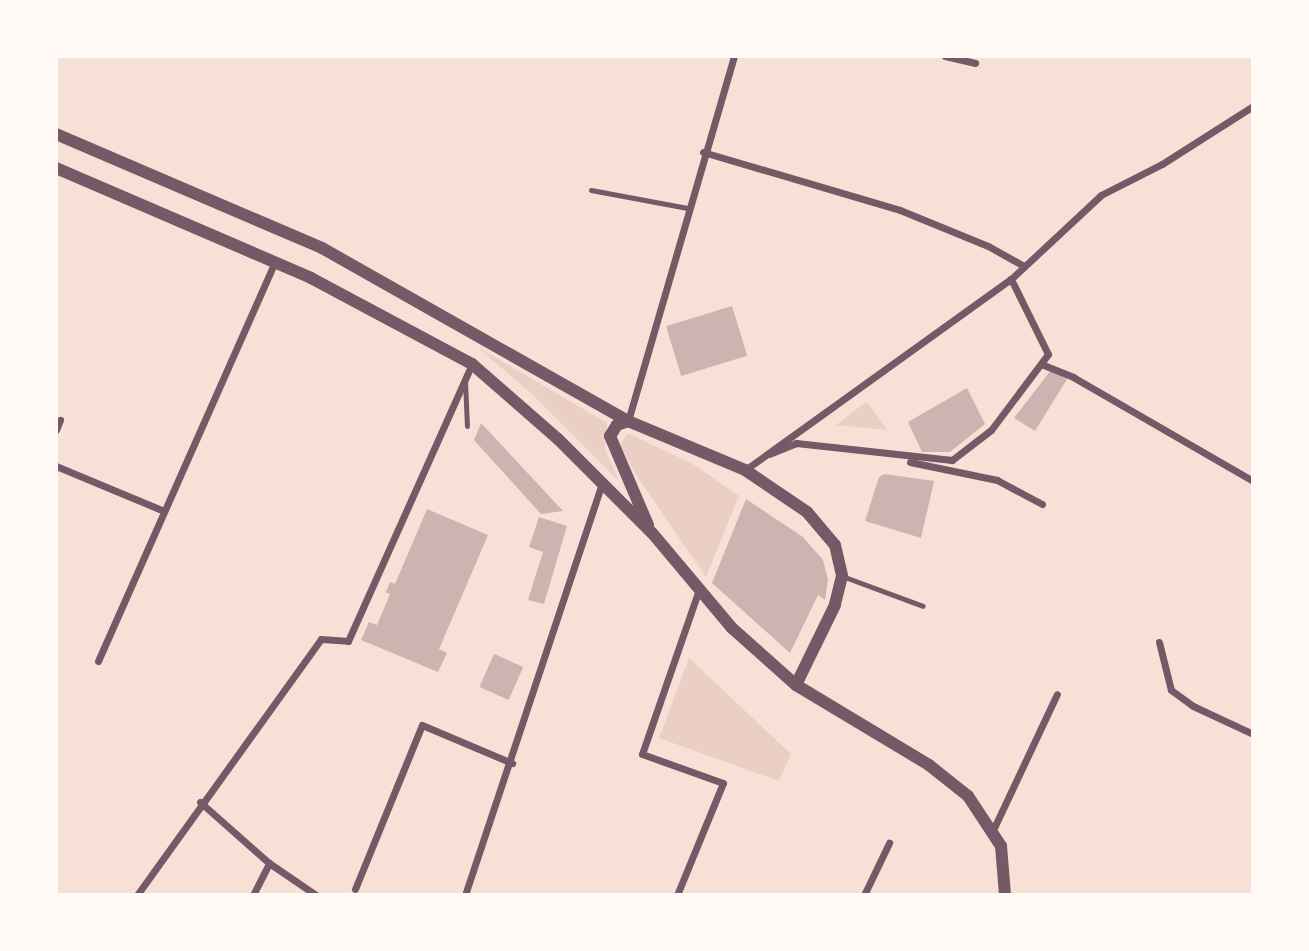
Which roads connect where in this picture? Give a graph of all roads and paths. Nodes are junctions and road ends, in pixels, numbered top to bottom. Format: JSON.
{"nodes":[{"id":1,"x":734,"y":56,"type":"edge"},
{"id":2,"x":945,"y":56,"type":"edge"},
{"id":3,"x":975,"y":63,"type":"dead end"},
{"id":4,"x":1253,"y":106,"type":"edge"},
{"id":5,"x":56,"y":134,"type":"edge"},
{"id":6,"x":704,"y":152,"type":"junction"},
{"id":7,"x":56,"y":168,"type":"edge"},
{"id":8,"x":592,"y":190,"type":"dead end"},
{"id":9,"x":687,"y":208,"type":"junction"},
{"id":10,"x":275,"y":262,"type":"junction"},
{"id":11,"x":1024,"y":266,"type":"junction"},
{"id":12,"x":1012,"y":279,"type":"junction"},
{"id":13,"x":472,"y":364,"type":"junction"},
{"id":14,"x":1041,"y":364,"type":"junction"},
{"id":15,"x":465,"y":381,"type":"junction"},
{"id":16,"x":60,"y":420,"type":"dead end"},
{"id":17,"x":628,"y":421,"type":"junction"},
{"id":18,"x":467,"y":426,"type":"dead end"},
{"id":19,"x":56,"y":430,"type":"edge"},
{"id":20,"x":878,"y":455,"type":"junction"},
{"id":21,"x":755,"y":459,"type":"junction"},
{"id":22,"x":56,"y":466,"type":"edge"},
{"id":23,"x":745,"y":470,"type":"junction"},
{"id":24,"x":1253,"y":481,"type":"edge"},
{"id":25,"x":602,"y":483,"type":"junction"},
{"id":26,"x":1042,"y":504,"type":"dead end"},
{"id":27,"x":164,"y":511,"type":"junction"},
{"id":28,"x":653,"y":534,"type":"junction"},
{"id":29,"x":842,"y":576,"type":"junction"},
{"id":30,"x":698,"y":592,"type":"junction"},
{"id":31,"x":923,"y":606,"type":"dead end"},
{"id":32,"x":1159,"y":642,"type":"dead end"},
{"id":33,"x":98,"y":661,"type":"dead end"},
{"id":34,"x":796,"y":685,"type":"junction"},
{"id":35,"x":1057,"y":694,"type":"dead end"},
{"id":36,"x":1253,"y":734,"type":"edge"},
{"id":37,"x":512,"y":763,"type":"junction"},
{"id":38,"x":200,"y":802,"type":"junction"},
{"id":39,"x":993,"y":830,"type":"junction"},
{"id":40,"x":889,"y":843,"type":"dead end"},
{"id":41,"x":269,"y":863,"type":"junction"},
{"id":42,"x":355,"y":889,"type":"dead end"},
{"id":43,"x":137,"y":895,"type":"edge"},
{"id":44,"x":253,"y":895,"type":"edge"},
{"id":45,"x":316,"y":895,"type":"edge"},
{"id":46,"x":465,"y":895,"type":"edge"},
{"id":47,"x":677,"y":895,"type":"edge"},
{"id":48,"x":864,"y":895,"type":"edge"},
{"id":49,"x":1006,"y":895,"type":"edge"}],
"edges":[{"from":1,"to":6,"type":"street"},
{"from":2,"to":3,"type":"street"},
{"from":4,"to":11,"type":"street"},
{"from":5,"to":17,"type":"street"},
{"from":6,"to":9,"type":"street"},
{"from":6,"to":11,"type":"street"},
{"from":7,"to":10,"type":"street"},
{"from":8,"to":9,"type":"lane"},
{"from":9,"to":17,"type":"street"},
{"from":10,"to":13,"type":"street"},
{"from":10,"to":27,"type":"street"},
{"from":11,"to":12,"type":"street"},
{"from":12,"to":14,"type":"street"},
{"from":12,"to":21,"type":"street"},
{"from":13,"to":15,"type":"street"},
{"from":13,"to":25,"type":"street"},
{"from":14,"to":20,"type":"street"},
{"from":14,"to":24,"type":"street"},
{"from":15,"to":18,"type":"lane"},
{"from":15,"to":38,"type":"street"},
{"from":16,"to":19,"type":"street"},
{"from":17,"to":23,"type":"street"},
{"from":17,"to":28,"type":"street"},
{"from":20,"to":21,"type":"street"},
{"from":20,"to":26,"type":"street"},
{"from":21,"to":23,"type":"street"},
{"from":22,"to":27,"type":"street"},
{"from":23,"to":29,"type":"street"},
{"from":25,"to":28,"type":"street"},
{"from":25,"to":37,"type":"street"},
{"from":27,"to":33,"type":"street"},
{"from":28,"to":30,"type":"street"},
{"from":29,"to":31,"type":"lane"},
{"from":29,"to":34,"type":"street"},
{"from":30,"to":34,"type":"street"},
{"from":30,"to":47,"type":"street"},
{"from":32,"to":36,"type":"street"},
{"from":34,"to":39,"type":"street"},
{"from":35,"to":39,"type":"street"},
{"from":37,"to":42,"type":"street"},
{"from":37,"to":46,"type":"street"},
{"from":38,"to":41,"type":"street"},
{"from":38,"to":43,"type":"street"},
{"from":39,"to":49,"type":"street"},
{"from":40,"to":48,"type":"street"},
{"from":41,"to":44,"type":"street"},
{"from":41,"to":45,"type":"street"}]}
